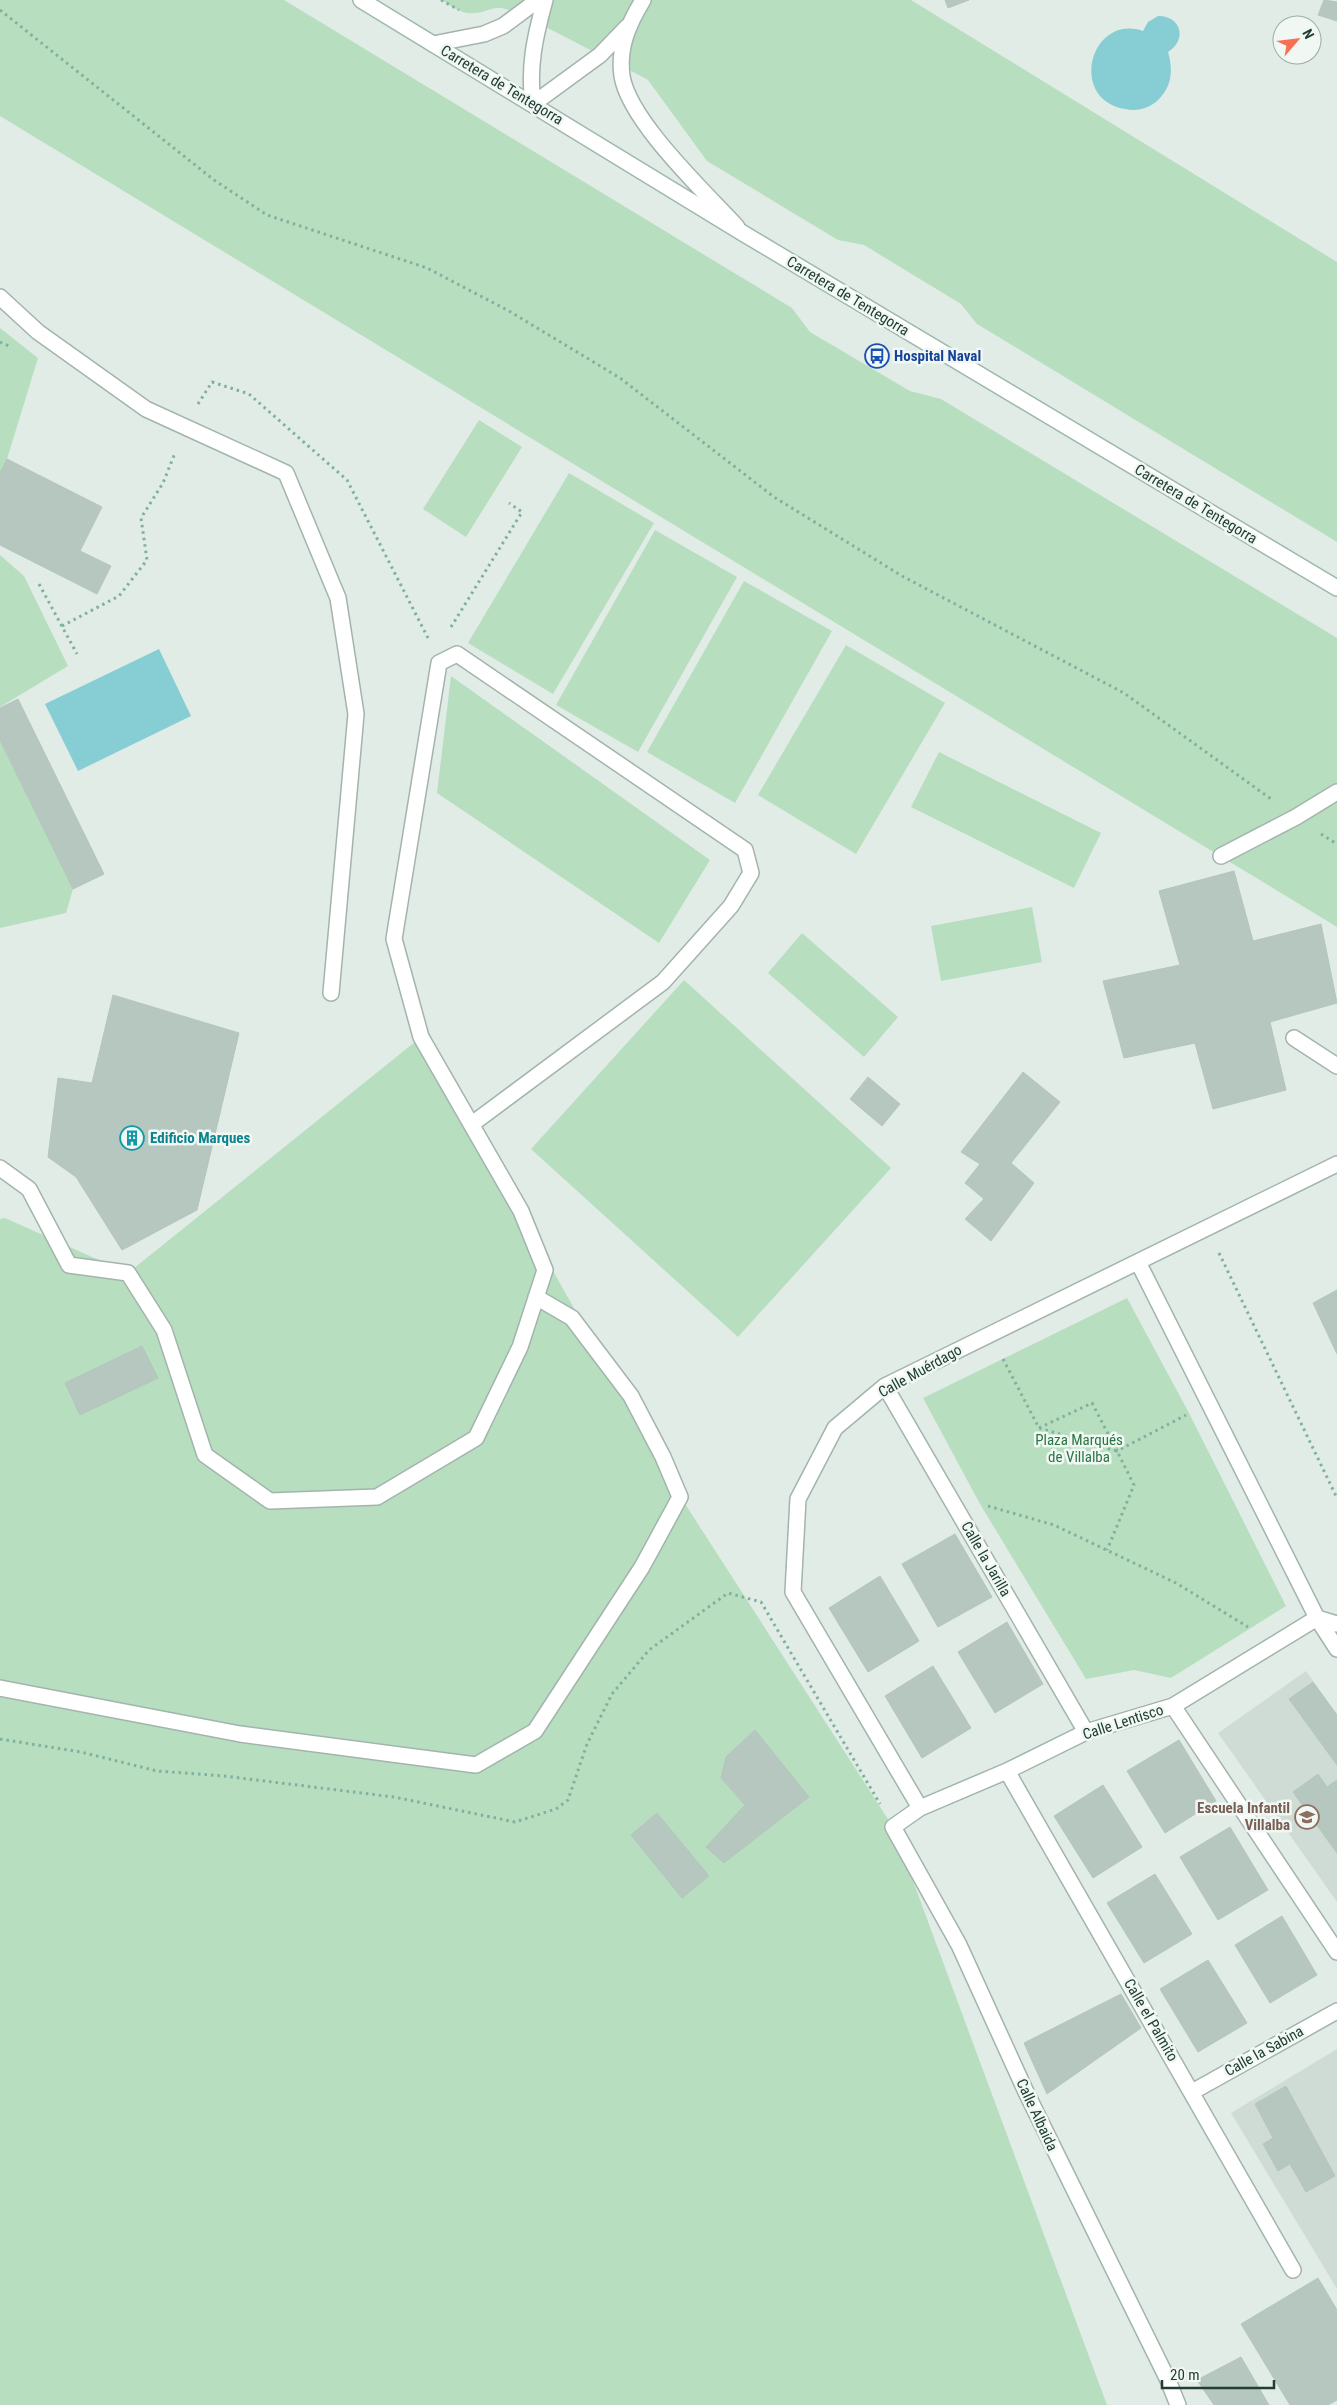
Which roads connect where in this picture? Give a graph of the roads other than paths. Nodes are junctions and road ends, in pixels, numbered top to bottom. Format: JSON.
{"nodes":[{"id":1,"x":361,"y":0,"type":"edge"},
{"id":2,"x":538,"y":0,"type":"edge"},
{"id":3,"x":545,"y":0,"type":"edge"},
{"id":4,"x":643,"y":0,"type":"edge"},
{"id":5,"x":628,"y":26,"type":"junction"},
{"id":6,"x":433,"y":44,"type":"junction"},
{"id":7,"x":533,"y":104,"type":"junction"},
{"id":8,"x":741,"y":232,"type":"junction"},
{"id":9,"x":0,"y":297,"type":"edge"},
{"id":10,"x":1337,"y":588,"type":"edge"},
{"id":11,"x":1337,"y":792,"type":"edge"},
{"id":12,"x":1221,"y":856,"type":"dead end"},
{"id":13,"x":331,"y":993,"type":"dead end"},
{"id":14,"x":1294,"y":1038,"type":"dead end"},
{"id":15,"x":1337,"y":1066,"type":"edge"},
{"id":16,"x":472,"y":1124,"type":"junction"},
{"id":17,"x":1337,"y":1164,"type":"edge"},
{"id":18,"x":0,"y":1168,"type":"edge"},
{"id":19,"x":1138,"y":1262,"type":"junction"},
{"id":20,"x":536,"y":1297,"type":"junction"},
{"id":21,"x":885,"y":1386,"type":"junction"},
{"id":22,"x":1316,"y":1618,"type":"junction"},
{"id":23,"x":1337,"y":1624,"type":"edge"},
{"id":24,"x":1337,"y":1649,"type":"edge"},
{"id":25,"x":0,"y":1688,"type":"edge"},
{"id":26,"x":1173,"y":1706,"type":"junction"},
{"id":27,"x":1086,"y":1732,"type":"junction"},
{"id":28,"x":1007,"y":1771,"type":"junction"},
{"id":29,"x":920,"y":1808,"type":"junction"},
{"id":30,"x":893,"y":1826,"type":"joint"},
{"id":31,"x":1337,"y":1952,"type":"edge"},
{"id":32,"x":1337,"y":2011,"type":"edge"},
{"id":33,"x":1192,"y":2092,"type":"junction"},
{"id":34,"x":1294,"y":2270,"type":"dead end"},
{"id":35,"x":1178,"y":2405,"type":"edge"}],
"edges":[{"from":1,"to":6,"type":"street","name":"Carretera de Tentegorra"},
{"from":2,"to":6,"type":"street"},
{"from":3,"to":7,"type":"street"},
{"from":4,"to":5,"type":"street"},
{"from":5,"to":7,"type":"street"},
{"from":5,"to":8,"type":"street"},
{"from":6,"to":7,"type":"street","name":"Carretera de Tentegorra"},
{"from":7,"to":8,"type":"street","name":"Carretera de Tentegorra"},
{"from":8,"to":10,"type":"street","name":"Carretera de Tentegorra"},
{"from":9,"to":13,"type":"street"},
{"from":11,"to":12,"type":"street"},
{"from":14,"to":15,"type":"street"},
{"from":16,"to":16,"type":"street"},
{"from":16,"to":20,"type":"street"},
{"from":17,"to":19,"type":"street","name":"Calle Muérdago"},
{"from":18,"to":20,"type":"street"},
{"from":19,"to":21,"type":"street","name":"Calle Muérdago"},
{"from":19,"to":22,"type":"street"},
{"from":20,"to":25,"type":"street"},
{"from":21,"to":27,"type":"street","name":"Calle la Jarilla"},
{"from":21,"to":29,"type":"street","name":"Calle Muérdago"},
{"from":22,"to":23,"type":"street"},
{"from":22,"to":24,"type":"street"},
{"from":22,"to":26,"type":"street","name":"Calle Lentisco"},
{"from":26,"to":27,"type":"street","name":"Calle Lentisco"},
{"from":26,"to":31,"type":"street"},
{"from":27,"to":28,"type":"street","name":"Calle Lentisco"},
{"from":28,"to":29,"type":"street","name":"Calle Lentisco"},
{"from":28,"to":33,"type":"street","name":"Calle el Palmito"},
{"from":29,"to":30,"type":"street","name":"Calle Lentisco"},
{"from":30,"to":35,"type":"street","name":"Calle Albaida"},
{"from":32,"to":33,"type":"street","name":"Calle la Sabina"},
{"from":33,"to":34,"type":"street","name":"Calle el Palmito"}]}
